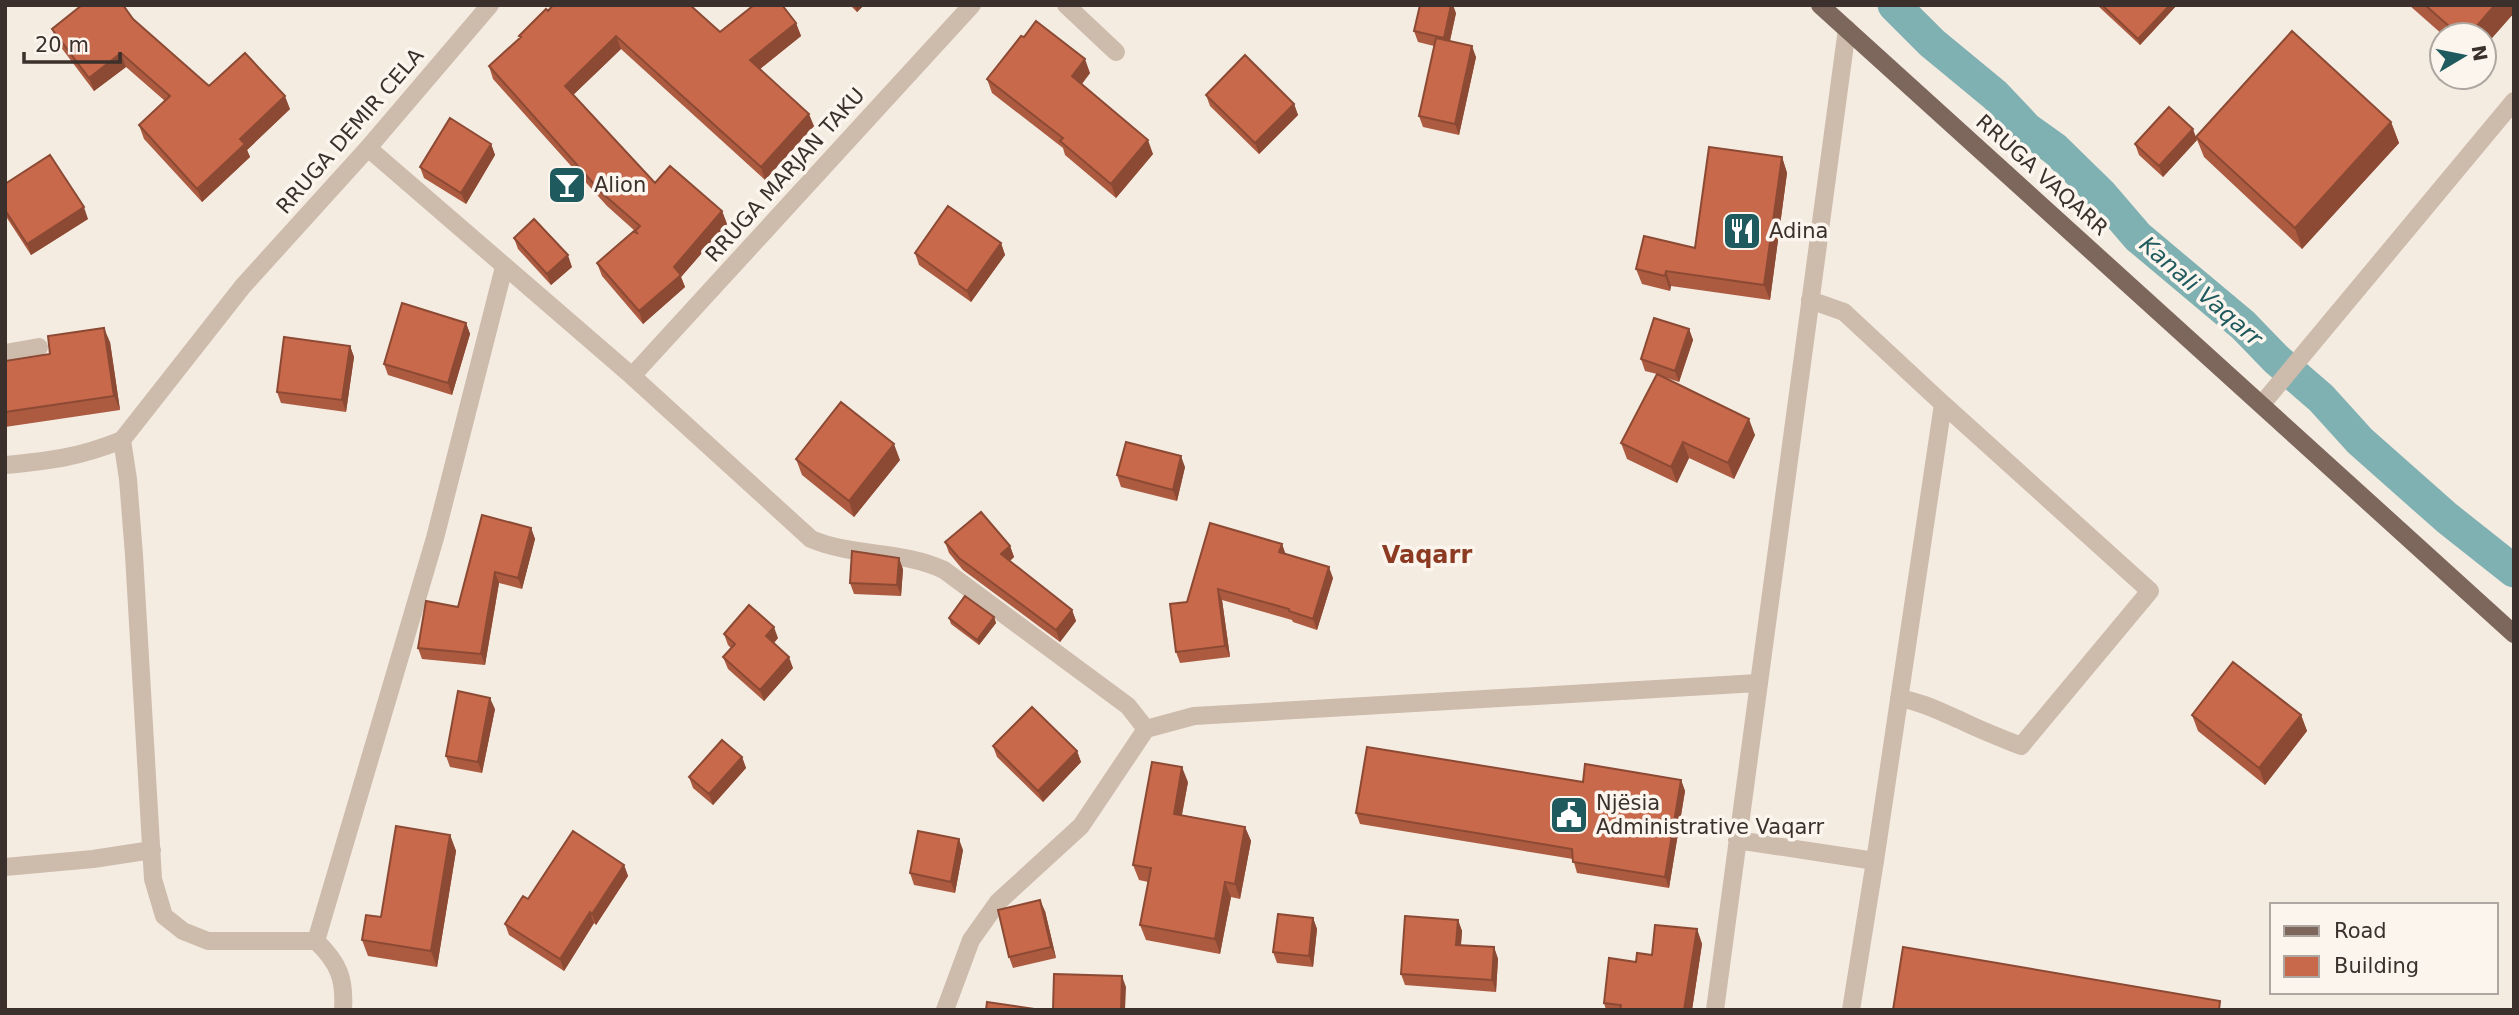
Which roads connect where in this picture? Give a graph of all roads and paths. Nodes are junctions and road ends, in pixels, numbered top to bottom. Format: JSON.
{"nodes":[{"id":1,"x":490,"y":5,"type":"edge"},
{"id":2,"x":972,"y":5,"type":"edge"},
{"id":3,"x":1066,"y":5,"type":"edge"},
{"id":4,"x":1820,"y":5,"type":"edge"},
{"id":5,"x":1847,"y":29,"type":"junction"},
{"id":6,"x":1116,"y":52,"type":"dead end"},
{"id":7,"x":2514,"y":101,"type":"edge"},
{"id":8,"x":368,"y":148,"type":"junction"},
{"id":9,"x":504,"y":267,"type":"junction"},
{"id":10,"x":1810,"y":300,"type":"junction"},
{"id":11,"x":39,"y":347,"type":"dead end"},
{"id":12,"x":5,"y":353,"type":"edge"},
{"id":13,"x":632,"y":376,"type":"junction"},
{"id":14,"x":1943,"y":404,"type":"junction"},
{"id":15,"x":2262,"y":404,"type":"junction"},
{"id":16,"x":122,"y":440,"type":"junction"},
{"id":17,"x":5,"y":465,"type":"edge"},
{"id":18,"x":2514,"y":634,"type":"edge"},
{"id":19,"x":1758,"y":683,"type":"junction"},
{"id":20,"x":1899,"y":698,"type":"junction"},
{"id":21,"x":1146,"y":729,"type":"junction"},
{"id":22,"x":1737,"y":841,"type":"junction"},
{"id":23,"x":152,"y":850,"type":"junction"},
{"id":24,"x":1875,"y":860,"type":"junction"},
{"id":25,"x":5,"y":867,"type":"edge"},
{"id":26,"x":317,"y":941,"type":"junction"},
{"id":27,"x":343,"y":1010,"type":"edge"},
{"id":28,"x":945,"y":1010,"type":"edge"},
{"id":29,"x":1715,"y":1010,"type":"edge"},
{"id":30,"x":1851,"y":1010,"type":"edge"}],
"edges":[{"from":1,"to":8,"type":"street","name":"RRUGA DEMIR CELA"},
{"from":2,"to":13,"type":"street","name":"RRUGA MARJAN TAKU"},
{"from":3,"to":6,"type":"street"},
{"from":4,"to":5,"type":"main road","name":"RRUGA VAQARR"},
{"from":5,"to":10,"type":"street"},
{"from":5,"to":15,"type":"main road","name":"RRUGA VAQARR"},
{"from":7,"to":15,"type":"street"},
{"from":8,"to":9,"type":"street"},
{"from":8,"to":16,"type":"street","name":"RRUGA DEMIR CELA"},
{"from":9,"to":13,"type":"street"},
{"from":9,"to":26,"type":"street"},
{"from":10,"to":14,"type":"street"},
{"from":10,"to":19,"type":"street"},
{"from":11,"to":12,"type":"street"},
{"from":13,"to":21,"type":"street"},
{"from":14,"to":20,"type":"street"},
{"from":14,"to":20,"type":"street"},
{"from":15,"to":18,"type":"main road","name":"RRUGA VAQARR"},
{"from":16,"to":17,"type":"street"},
{"from":16,"to":23,"type":"street"},
{"from":19,"to":21,"type":"street"},
{"from":19,"to":22,"type":"street"},
{"from":20,"to":24,"type":"street"},
{"from":21,"to":28,"type":"street"},
{"from":22,"to":24,"type":"street"},
{"from":22,"to":29,"type":"street"},
{"from":23,"to":25,"type":"street"},
{"from":23,"to":26,"type":"street"},
{"from":24,"to":30,"type":"street"},
{"from":26,"to":27,"type":"street"}]}
